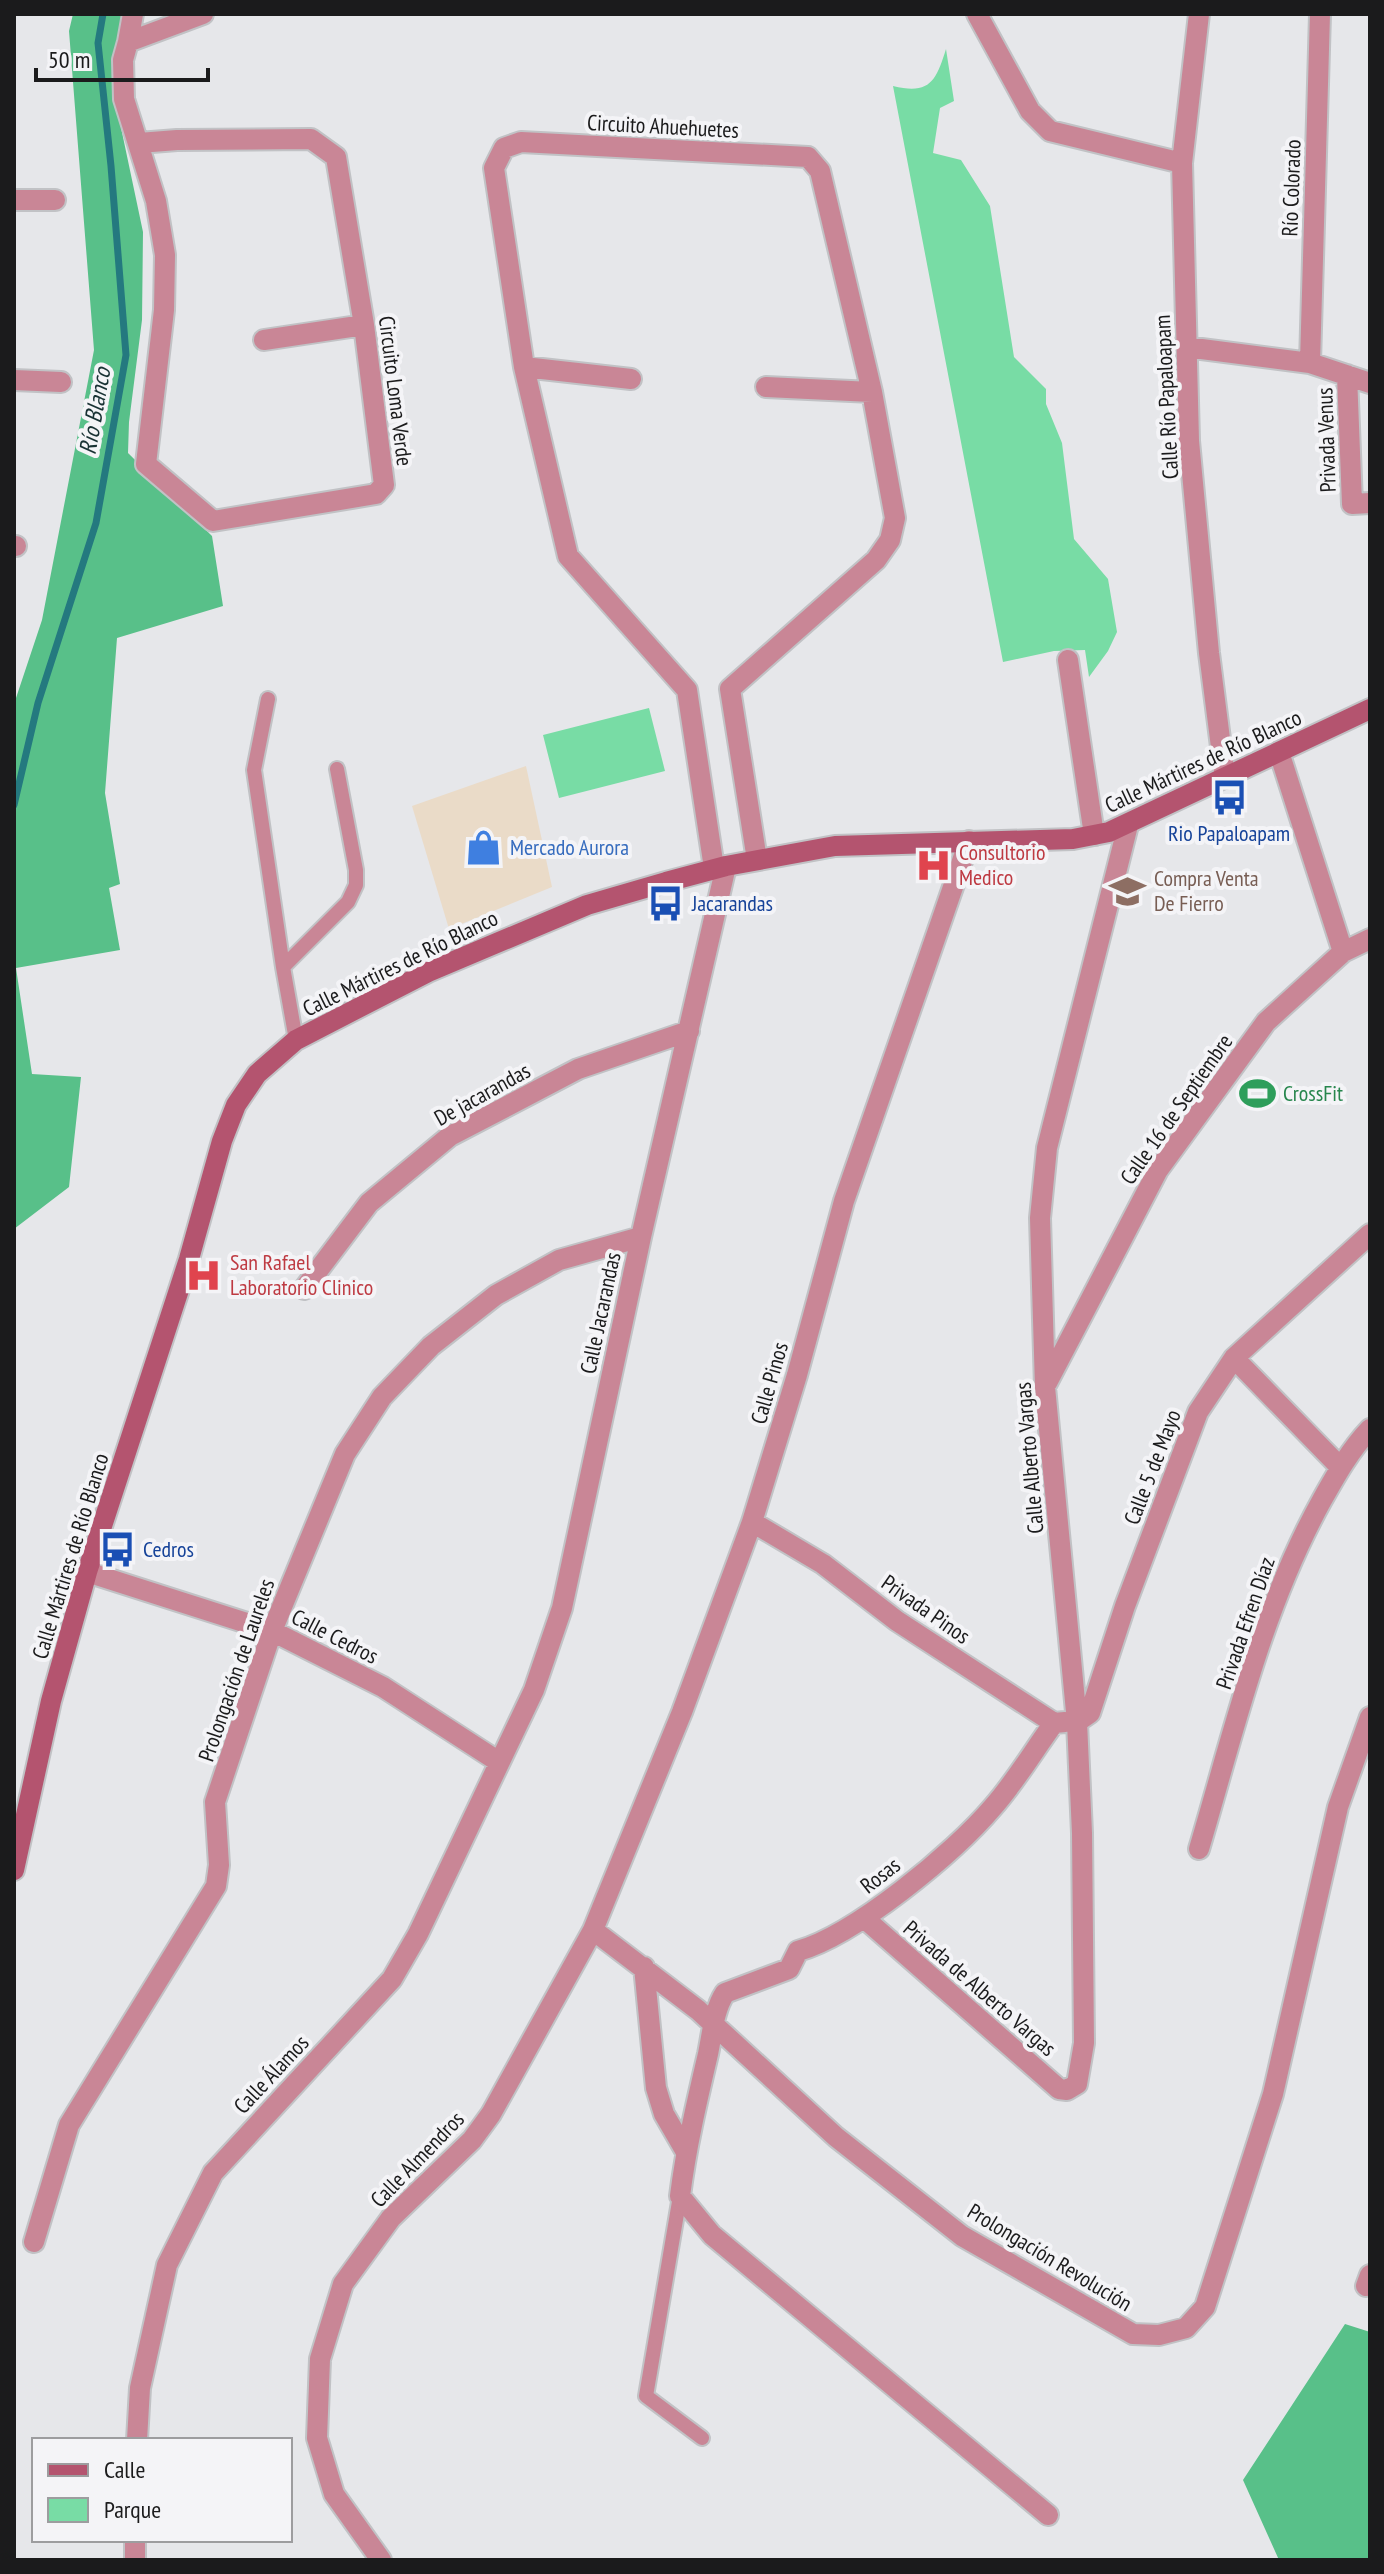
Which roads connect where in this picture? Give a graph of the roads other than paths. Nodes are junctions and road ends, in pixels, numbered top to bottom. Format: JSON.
{"nodes":[{"id":1,"x":133,"y":14,"type":"edge"},
{"id":2,"x":203,"y":14,"type":"edge"},
{"id":3,"x":977,"y":14,"type":"edge"},
{"id":4,"x":1199,"y":14,"type":"edge"},
{"id":5,"x":1320,"y":14,"type":"edge"},
{"id":6,"x":128,"y":42,"type":"junction"},
{"id":7,"x":139,"y":143,"type":"junction"},
{"id":8,"x":1182,"y":163,"type":"junction"},
{"id":9,"x":14,"y":200,"type":"edge"},
{"id":10,"x":55,"y":200,"type":"dead end"},
{"id":11,"x":364,"y":325,"type":"junction"},
{"id":12,"x":264,"y":340,"type":"dead end"},
{"id":13,"x":1186,"y":347,"type":"junction"},
{"id":14,"x":1310,"y":363,"type":"junction"},
{"id":15,"x":524,"y":367,"type":"junction"},
{"id":16,"x":1347,"y":375,"type":"junction"},
{"id":17,"x":631,"y":379,"type":"dead end"},
{"id":18,"x":14,"y":380,"type":"edge"},
{"id":19,"x":61,"y":382,"type":"dead end"},
{"id":20,"x":1370,"y":383,"type":"edge"},
{"id":21,"x":766,"y":387,"type":"dead end"},
{"id":22,"x":872,"y":392,"type":"junction"},
{"id":23,"x":1361,"y":504,"type":"edge"},
{"id":24,"x":1068,"y":660,"type":"dead end"},
{"id":25,"x":268,"y":699,"type":"dead end"},
{"id":26,"x":1370,"y":709,"type":"edge"},
{"id":27,"x":1279,"y":752,"type":"junction"},
{"id":28,"x":337,"y":769,"type":"dead end"},
{"id":29,"x":1225,"y":778,"type":"junction"},
{"id":30,"x":1128,"y":825,"type":"junction"},
{"id":31,"x":1094,"y":835,"type":"junction"},
{"id":32,"x":969,"y":841,"type":"junction"},
{"id":33,"x":757,"y":860,"type":"junction"},
{"id":34,"x":720,"y":867,"type":"junction"},
{"id":35,"x":1370,"y":939,"type":"edge"},
{"id":36,"x":1343,"y":952,"type":"junction"},
{"id":37,"x":283,"y":967,"type":"junction"},
{"id":38,"x":689,"y":1031,"type":"junction"},
{"id":39,"x":296,"y":1040,"type":"junction"},
{"id":40,"x":1370,"y":1234,"type":"edge"},
{"id":41,"x":641,"y":1237,"type":"junction"},
{"id":42,"x":304,"y":1289,"type":"dead end"},
{"id":43,"x":1234,"y":1358,"type":"junction"},
{"id":44,"x":1045,"y":1387,"type":"junction"},
{"id":45,"x":1370,"y":1429,"type":"edge"},
{"id":46,"x":1340,"y":1467,"type":"junction"},
{"id":47,"x":752,"y":1522,"type":"junction"},
{"id":48,"x":87,"y":1572,"type":"junction"},
{"id":49,"x":272,"y":1631,"type":"junction"},
{"id":50,"x":1370,"y":1717,"type":"edge"},
{"id":51,"x":1077,"y":1722,"type":"junction"},
{"id":52,"x":1054,"y":1723,"type":"junction"},
{"id":53,"x":499,"y":1762,"type":"junction"},
{"id":54,"x":1199,"y":1849,"type":"dead end"},
{"id":55,"x":14,"y":1870,"type":"edge"},
{"id":56,"x":864,"y":1918,"type":"junction"},
{"id":57,"x":593,"y":1930,"type":"junction"},
{"id":58,"x":644,"y":1967,"type":"junction"},
{"id":59,"x":715,"y":2024,"type":"junction"},
{"id":60,"x":1067,"y":2090,"type":"joint"},
{"id":61,"x":686,"y":2152,"type":"junction"},
{"id":62,"x":680,"y":2196,"type":"junction"},
{"id":63,"x":34,"y":2242,"type":"dead end"},
{"id":64,"x":137,"y":2438,"type":"edge"},
{"id":65,"x":702,"y":2438,"type":"dead end"},
{"id":66,"x":1048,"y":2515,"type":"dead end"},
{"id":67,"x":381,"y":2560,"type":"edge"}],
"edges":[{"from":1,"to":6,"type":"street"},
{"from":2,"to":6,"type":"street"},
{"from":3,"to":8,"type":"street"},
{"from":4,"to":8,"type":"street","name":"Calle Río Papaloapam"},
{"from":5,"to":14,"type":"street","name":"Río Colorado"},
{"from":6,"to":7,"type":"street"},
{"from":7,"to":11,"type":"street","name":"Circuito Loma Verde"},
{"from":7,"to":11,"type":"street","name":"Circuito Loma Verde"},
{"from":8,"to":13,"type":"street","name":"Calle Río Papaloapam"},
{"from":9,"to":10,"type":"street"},
{"from":11,"to":12,"type":"street"},
{"from":13,"to":14,"type":"street"},
{"from":13,"to":29,"type":"street","name":"Calle Río Papaloapam"},
{"from":14,"to":16,"type":"street"},
{"from":15,"to":17,"type":"street"},
{"from":15,"to":22,"type":"street","name":"Circuito Ahuehuetes"},
{"from":15,"to":34,"type":"street","name":"Circuito Ahuehuetes"},
{"from":16,"to":20,"type":"street"},
{"from":16,"to":23,"type":"street","name":"Privada Venus"},
{"from":18,"to":19,"type":"street"},
{"from":21,"to":22,"type":"street"},
{"from":22,"to":33,"type":"street","name":"Circuito Ahuehuetes"},
{"from":24,"to":31,"type":"street"},
{"from":25,"to":37,"type":"lane"},
{"from":26,"to":27,"type":"main road","name":"Calle Mártires de Río Blanco"},
{"from":27,"to":29,"type":"main road","name":"Calle Mártires de Río Blanco"},
{"from":27,"to":36,"type":"street"},
{"from":28,"to":37,"type":"lane"},
{"from":29,"to":30,"type":"main road","name":"Calle Mártires de Río Blanco"},
{"from":30,"to":31,"type":"main road","name":"Calle Mártires de Río Blanco"},
{"from":30,"to":44,"type":"street","name":"Calle Alberto Vargas"},
{"from":31,"to":32,"type":"main road","name":"Calle Mártires de Río Blanco"},
{"from":32,"to":33,"type":"main road","name":"Calle Mártires de Río Blanco"},
{"from":32,"to":47,"type":"street","name":"Calle Pinos"},
{"from":33,"to":34,"type":"main road","name":"Calle Mártires de Río Blanco"},
{"from":34,"to":38,"type":"street","name":"Calle Jacarandas"},
{"from":34,"to":39,"type":"main road","name":"Calle Mártires de Río Blanco"},
{"from":35,"to":36,"type":"street","name":"Calle 16 de Septiembre"},
{"from":36,"to":44,"type":"street","name":"Calle 16 de Septiembre"},
{"from":37,"to":39,"type":"lane"},
{"from":38,"to":41,"type":"street","name":"Calle Jacarandas"},
{"from":38,"to":42,"type":"street","name":"De jacarandas"},
{"from":39,"to":48,"type":"main road","name":"Calle Mártires de Río Blanco"},
{"from":40,"to":43,"type":"street","name":"Calle 5 de Mayo"},
{"from":41,"to":49,"type":"street","name":"Prolongación de Laureles"},
{"from":41,"to":53,"type":"street","name":"Calle Jacarandas"},
{"from":43,"to":46,"type":"street"},
{"from":43,"to":51,"type":"street","name":"Calle 5 de Mayo"},
{"from":44,"to":51,"type":"street","name":"Calle Alberto Vargas"},
{"from":45,"to":46,"type":"street","name":"Privada Efren Díaz"},
{"from":46,"to":54,"type":"street","name":"Privada Efren Díaz"},
{"from":47,"to":52,"type":"street","name":"Privada Pinos"},
{"from":47,"to":57,"type":"street","name":"Calle Pinos"},
{"from":48,"to":49,"type":"street","name":"Calle Cedros"},
{"from":48,"to":55,"type":"main road","name":"Calle Mártires de Río Blanco"},
{"from":49,"to":53,"type":"street","name":"Calle Cedros"},
{"from":49,"to":63,"type":"street","name":"Prolongación de Laureles"},
{"from":50,"to":59,"type":"street","name":"Prolongación Revolución"},
{"from":51,"to":52,"type":"street"},
{"from":51,"to":60,"type":"street","name":"Calle Alberto Vargas"},
{"from":52,"to":56,"type":"street","name":"Rosas"},
{"from":53,"to":64,"type":"street","name":"Calle Álamos"},
{"from":56,"to":59,"type":"street","name":"Rosas"},
{"from":56,"to":60,"type":"street","name":"Privada de Alberto Vargas"},
{"from":57,"to":58,"type":"street","name":"Prolongación Revolución"},
{"from":57,"to":67,"type":"street","name":"Calle Almendros"},
{"from":58,"to":59,"type":"street","name":"Prolongación Revolución"},
{"from":58,"to":61,"type":"street"},
{"from":59,"to":61,"type":"street"},
{"from":61,"to":62,"type":"street"},
{"from":62,"to":65,"type":"lane"},
{"from":62,"to":66,"type":"street"}]}
